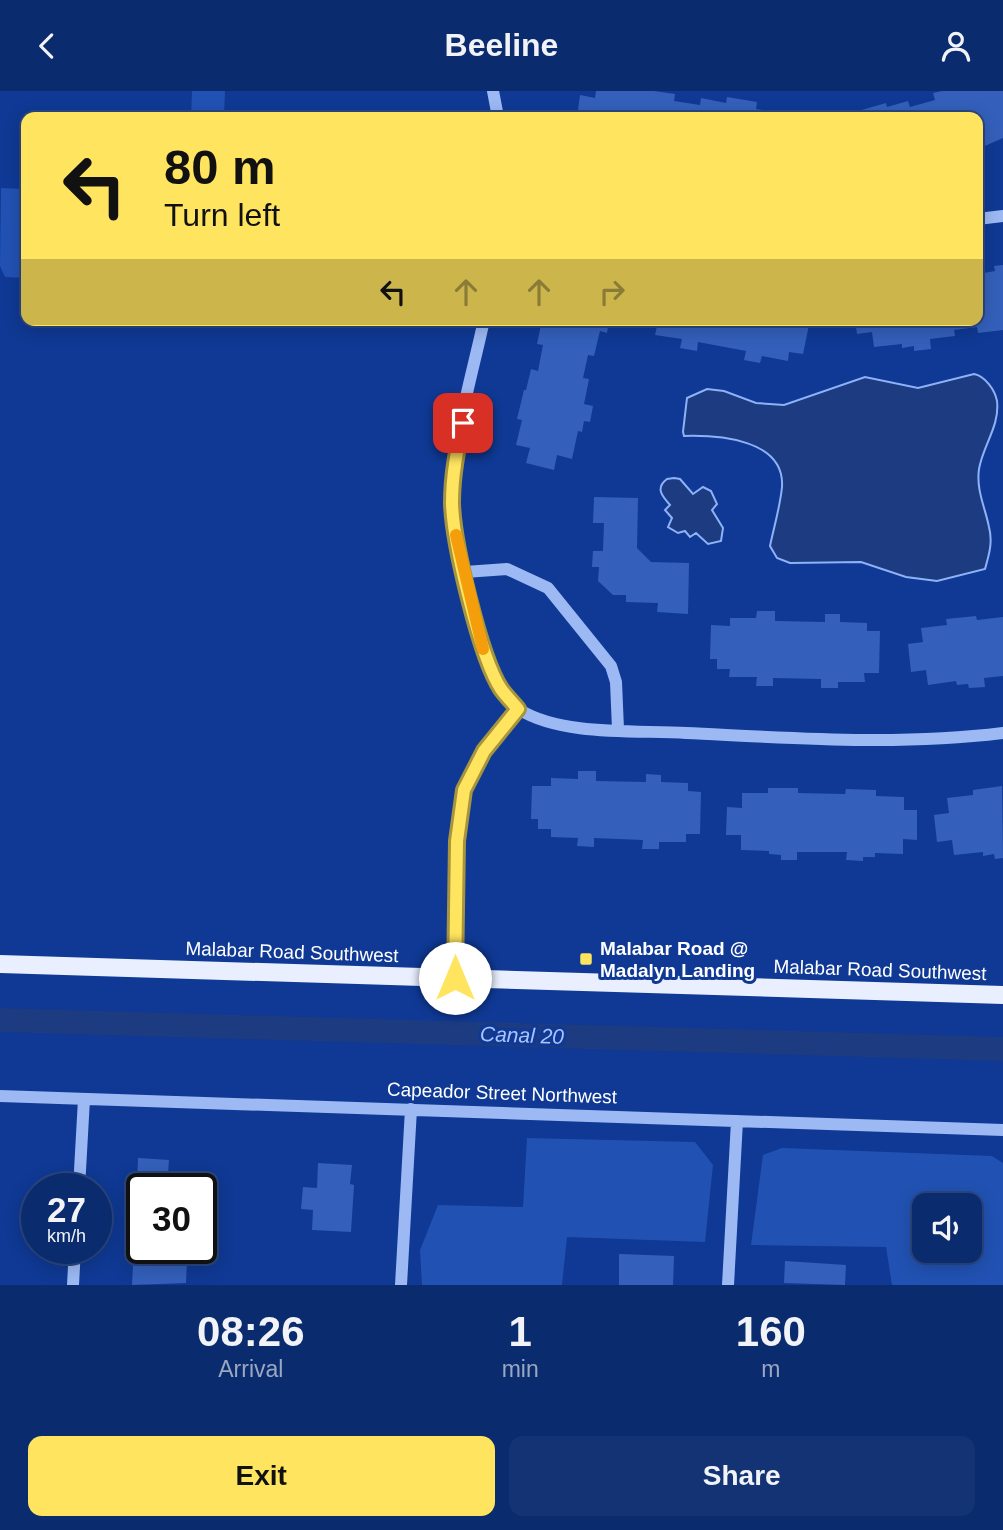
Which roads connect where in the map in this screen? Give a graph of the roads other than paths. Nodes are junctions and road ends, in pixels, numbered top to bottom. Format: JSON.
{"nodes":[{"id":1,"x":493,"y":91,"type":"edge"},
{"id":2,"x":497,"y":112,"type":"edge"},
{"id":3,"x":1003,"y":216,"type":"edge"},
{"id":4,"x":983,"y":218,"type":"edge"},
{"id":5,"x":483,"y":326,"type":"edge"},
{"id":6,"x":465,"y":572,"type":"junction"},
{"id":7,"x":518,"y":709,"type":"junction"},
{"id":8,"x":618,"y":729,"type":"junction"},
{"id":9,"x":1003,"y":733,"type":"edge"},
{"id":10,"x":0,"y":964,"type":"edge"},
{"id":11,"x":455,"y":978,"type":"junction"},
{"id":12,"x":1003,"y":995,"type":"edge"},
{"id":13,"x":0,"y":1096,"type":"edge"},
{"id":14,"x":84,"y":1099,"type":"junction"},
{"id":15,"x":411,"y":1109,"type":"junction"},
{"id":16,"x":737,"y":1121,"type":"junction"},
{"id":17,"x":1003,"y":1130,"type":"edge"},
{"id":18,"x":80,"y":1173,"type":"edge"},
{"id":19,"x":74,"y":1264,"type":"edge"},
{"id":20,"x":73,"y":1285,"type":"edge"},
{"id":21,"x":401,"y":1285,"type":"edge"},
{"id":22,"x":728,"y":1285,"type":"edge"}],
"edges":[{"from":1,"to":2,"type":"street"},
{"from":3,"to":4,"type":"street"},
{"from":5,"to":6,"type":"street"},
{"from":6,"to":7,"type":"street"},
{"from":6,"to":8,"type":"street"},
{"from":7,"to":8,"type":"street"},
{"from":7,"to":11,"type":"street"},
{"from":8,"to":9,"type":"street"},
{"from":10,"to":11,"type":"main road","name":"Malabar Road Southwest"},
{"from":11,"to":12,"type":"main road","name":"Malabar Road Southwest"},
{"from":13,"to":14,"type":"street","name":"Capeador Street Northwest"},
{"from":14,"to":15,"type":"street","name":"Capeador Street Northwest"},
{"from":14,"to":18,"type":"street"},
{"from":15,"to":16,"type":"street","name":"Capeador Street Northwest"},
{"from":15,"to":21,"type":"street"},
{"from":16,"to":17,"type":"street","name":"Capeador Street Northwest"},
{"from":16,"to":22,"type":"street"},
{"from":19,"to":20,"type":"street"}]}
